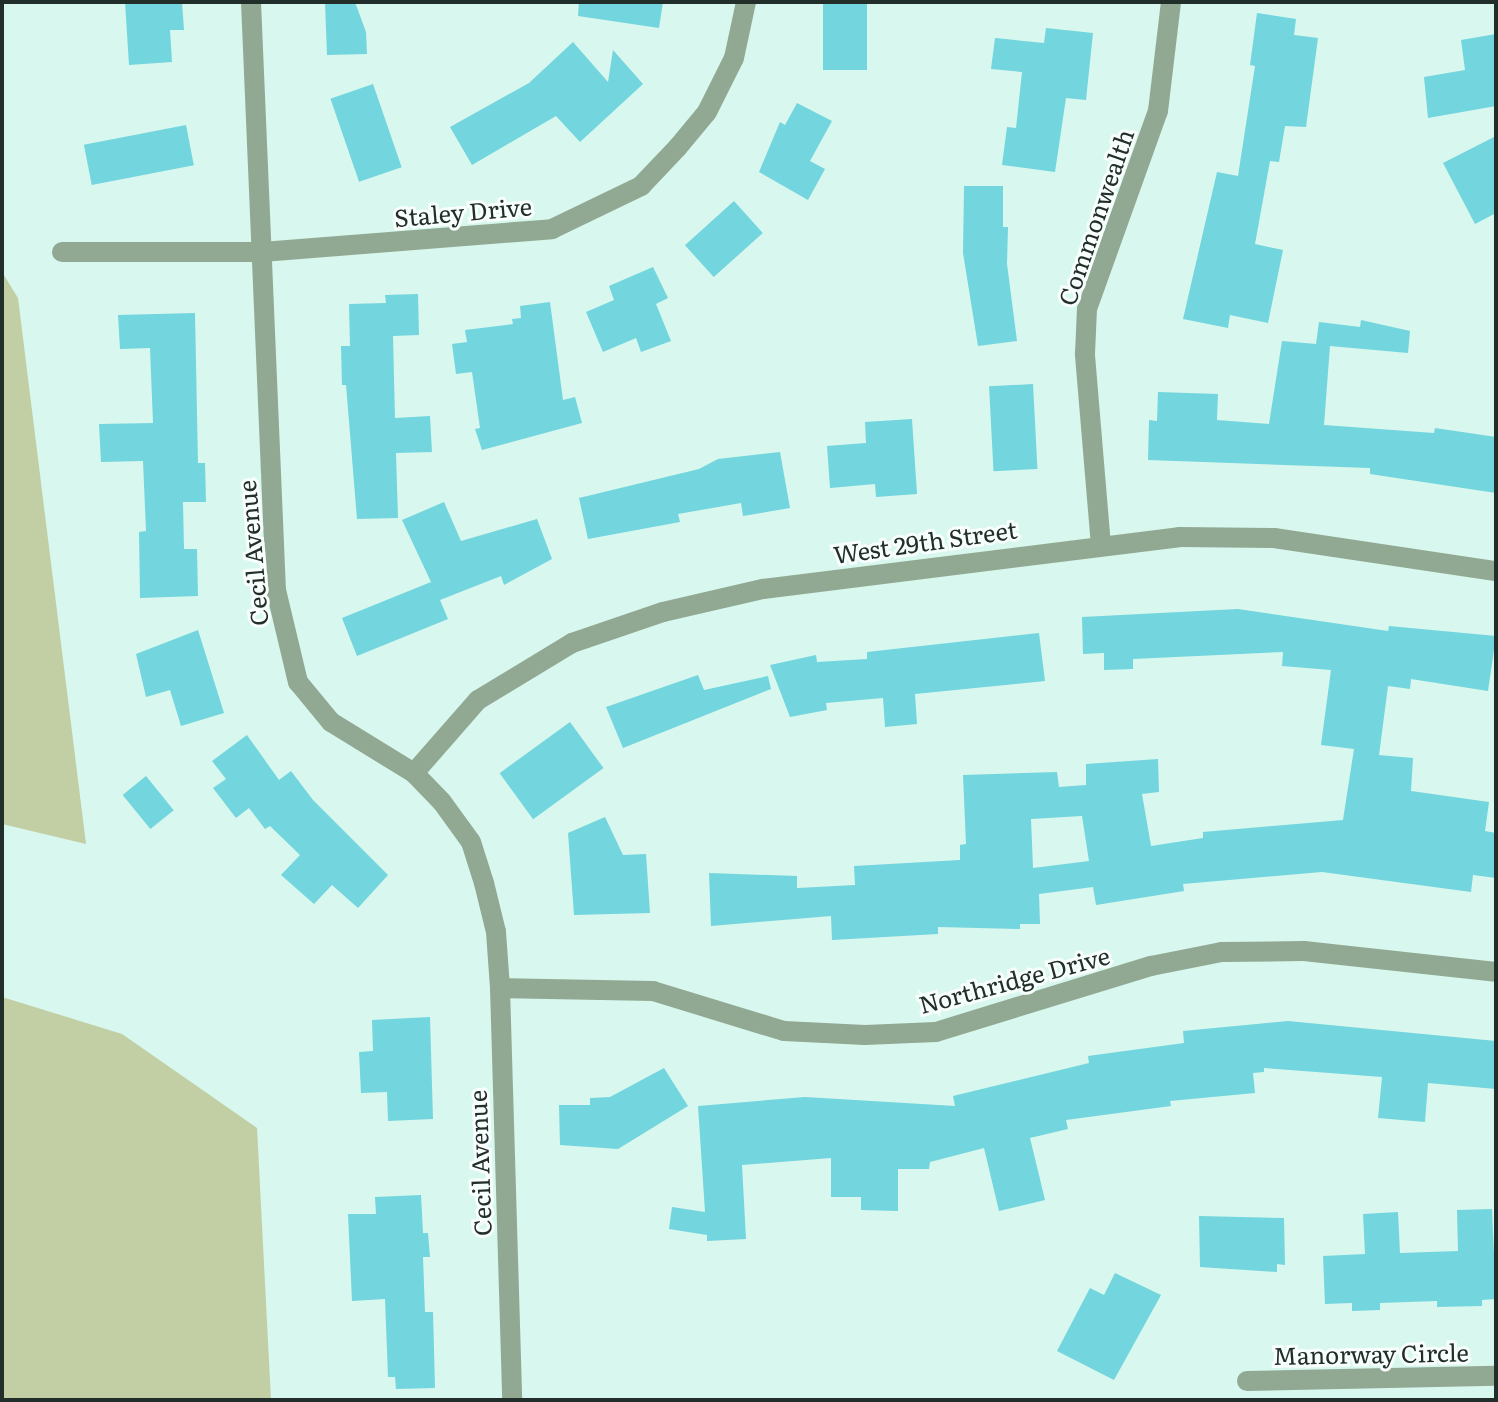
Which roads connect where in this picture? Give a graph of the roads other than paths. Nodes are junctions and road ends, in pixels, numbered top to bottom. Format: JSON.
{"nodes":[{"id":1,"x":251,"y":2,"type":"edge"},
{"id":2,"x":746,"y":2,"type":"edge"},
{"id":3,"x":1171,"y":2,"type":"edge"},
{"id":4,"x":62,"y":252,"type":"dead end"},
{"id":5,"x":262,"y":252,"type":"junction"},
{"id":6,"x":1101,"y":546,"type":"junction"},
{"id":7,"x":1496,"y":571,"type":"edge"},
{"id":8,"x":414,"y":773,"type":"junction"},
{"id":9,"x":1496,"y":972,"type":"edge"},
{"id":10,"x":500,"y":988,"type":"junction"},
{"id":11,"x":1496,"y":1376,"type":"edge"},
{"id":12,"x":1247,"y":1381,"type":"dead end"},
{"id":13,"x":512,"y":1400,"type":"edge"}],
"edges":[{"from":1,"to":5,"type":"street","name":"Cecil Avenue"},
{"from":2,"to":5,"type":"street","name":"Staley Drive"},
{"from":3,"to":6,"type":"street","name":"Commonwealth"},
{"from":4,"to":5,"type":"street","name":"Staley Drive"},
{"from":5,"to":8,"type":"street","name":"Cecil Avenue"},
{"from":6,"to":7,"type":"street","name":"West 29th Street"},
{"from":6,"to":8,"type":"street","name":"West 29th Street"},
{"from":8,"to":10,"type":"street","name":"Cecil Avenue"},
{"from":9,"to":10,"type":"street","name":"Northridge Drive"},
{"from":10,"to":13,"type":"street","name":"Cecil Avenue"},
{"from":11,"to":12,"type":"street","name":"Manorway Circle"}]}
